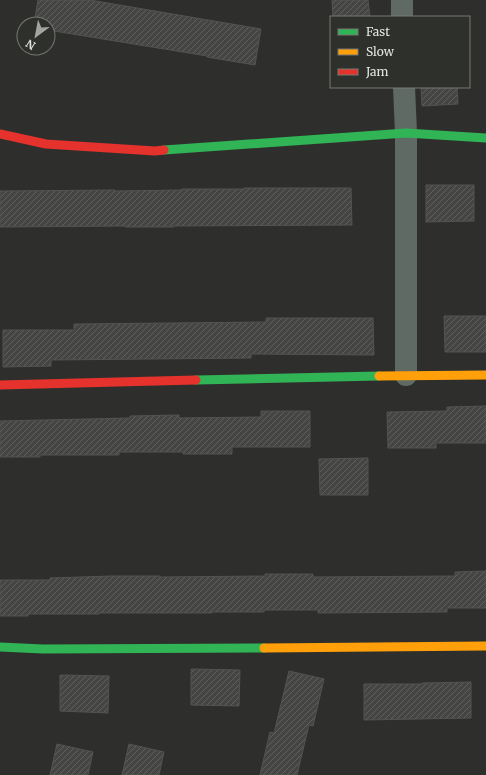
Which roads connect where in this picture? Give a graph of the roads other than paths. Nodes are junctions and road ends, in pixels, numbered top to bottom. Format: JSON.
{"nodes":[{"id":1,"x":402,"y":0,"type":"edge"},
{"id":2,"x":402,"y":16,"type":"edge"},
{"id":3,"x":404,"y":88,"type":"edge"},
{"id":4,"x":0,"y":134,"type":"edge"},
{"id":5,"x":406,"y":134,"type":"junction"},
{"id":6,"x":486,"y":138,"type":"edge"},
{"id":7,"x":406,"y":375,"type":"junction"},
{"id":8,"x":486,"y":375,"type":"edge"},
{"id":9,"x":0,"y":385,"type":"edge"},
{"id":10,"x":0,"y":646,"type":"edge"},
{"id":11,"x":486,"y":646,"type":"edge"}],
"edges":[{"from":1,"to":2,"type":"street"},
{"from":3,"to":5,"type":"street"},
{"from":4,"to":5,"type":"street"},
{"from":5,"to":6,"type":"street"},
{"from":5,"to":7,"type":"street"},
{"from":7,"to":8,"type":"street"},
{"from":7,"to":9,"type":"street"},
{"from":10,"to":11,"type":"street"}]}
